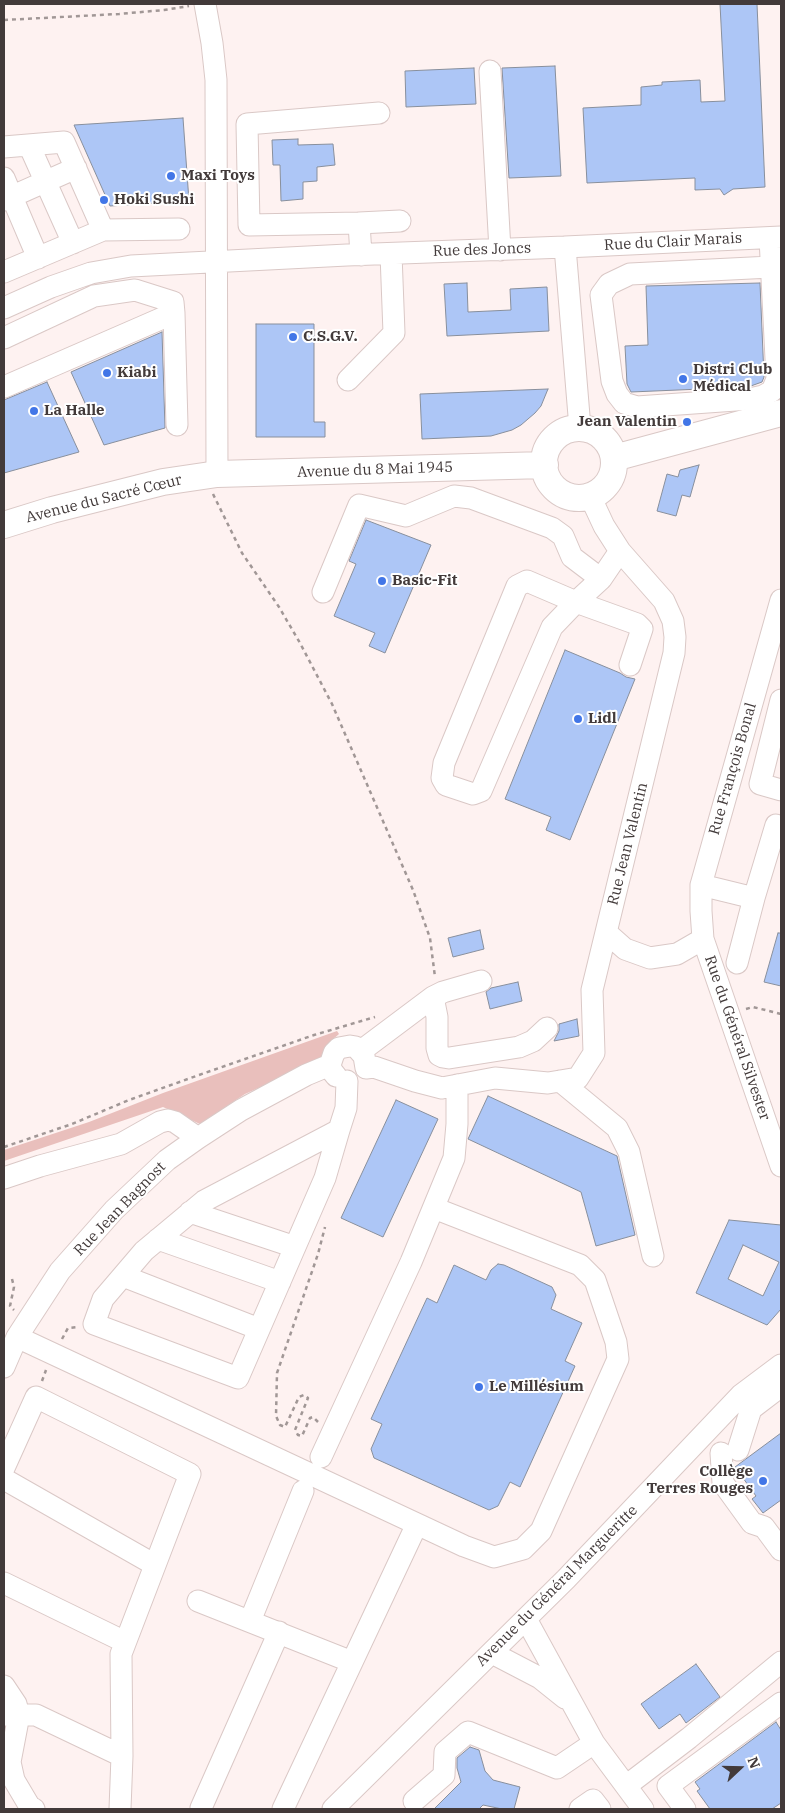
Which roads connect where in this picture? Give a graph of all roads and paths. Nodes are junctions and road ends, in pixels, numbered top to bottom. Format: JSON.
{"nodes":[{"id":1,"x":197,"y":4,"type":"edge"},
{"id":2,"x":205,"y":4,"type":"edge"},
{"id":3,"x":4,"y":20,"type":"edge"},
{"id":4,"x":490,"y":71,"type":"dead end"},
{"id":5,"x":379,"y":113,"type":"dead end"},
{"id":6,"x":29,"y":145,"type":"junction"},
{"id":7,"x":4,"y":147,"type":"edge"},
{"id":8,"x":76,"y":168,"type":"junction"},
{"id":9,"x":45,"y":182,"type":"junction"},
{"id":10,"x":6,"y":192,"type":"edge"},
{"id":11,"x":400,"y":221,"type":"dead end"},
{"id":12,"x":360,"y":223,"type":"junction"},
{"id":13,"x":104,"y":230,"type":"junction"},
{"id":14,"x":179,"y":230,"type":"dead end"},
{"id":15,"x":776,"y":238,"type":"edge"},
{"id":16,"x":73,"y":243,"type":"junction"},
{"id":17,"x":631,"y":244,"type":"junction"},
{"id":18,"x":565,"y":247,"type":"junction"},
{"id":19,"x":500,"y":250,"type":"junction"},
{"id":20,"x":391,"y":254,"type":"junction"},
{"id":21,"x":361,"y":255,"type":"junction"},
{"id":22,"x":38,"y":258,"type":"junction"},
{"id":23,"x":217,"y":262,"type":"junction"},
{"id":24,"x":771,"y":267,"type":"junction"},
{"id":25,"x":4,"y":272,"type":"edge"},
{"id":26,"x":630,"y":274,"type":"junction"},
{"id":27,"x":11,"y":304,"type":"edge"},
{"id":28,"x":174,"y":314,"type":"junction"},
{"id":29,"x":4,"y":338,"type":"edge"},
{"id":30,"x":348,"y":380,"type":"dead end"},
{"id":31,"x":4,"y":387,"type":"edge"},
{"id":32,"x":781,"y":413,"type":"edge"},
{"id":33,"x":177,"y":425,"type":"dead end"},
{"id":34,"x":580,"y":428,"type":"junction"},
{"id":35,"x":614,"y":458,"type":"junction"},
{"id":36,"x":545,"y":465,"type":"junction"},
{"id":37,"x":210,"y":475,"type":"junction"},
{"id":38,"x":590,"y":496,"type":"junction"},
{"id":39,"x":4,"y":525,"type":"edge"},
{"id":40,"x":620,"y":551,"type":"junction"},
{"id":41,"x":601,"y":579,"type":"junction"},
{"id":42,"x":323,"y":592,"type":"dead end"},
{"id":43,"x":781,"y":600,"type":"edge"},
{"id":44,"x":576,"y":602,"type":"junction"},
{"id":45,"x":630,"y":665,"type":"dead end"},
{"id":46,"x":752,"y":700,"type":"junction"},
{"id":47,"x":780,"y":704,"type":"edge"},
{"id":48,"x":781,"y":790,"type":"edge"},
{"id":49,"x":776,"y":825,"type":"dead end"},
{"id":50,"x":701,"y":885,"type":"junction"},
{"id":51,"x":754,"y":898,"type":"junction"},
{"id":52,"x":606,"y":933,"type":"junction"},
{"id":53,"x":703,"y":939,"type":"junction"},
{"id":54,"x":737,"y":963,"type":"dead end"},
{"id":55,"x":480,"y":981,"type":"dead end"},
{"id":56,"x":435,"y":996,"type":"junction"},
{"id":57,"x":382,"y":1014,"type":"dead end"},
{"id":58,"x":781,"y":1014,"type":"edge"},
{"id":59,"x":730,"y":1016,"type":"junction"},
{"id":60,"x":547,"y":1028,"type":"dead end"},
{"id":61,"x":363,"y":1059,"type":"junction"},
{"id":62,"x":330,"y":1065,"type":"junction"},
{"id":63,"x":560,"y":1081,"type":"junction"},
{"id":64,"x":347,"y":1082,"type":"junction"},
{"id":65,"x":449,"y":1086,"type":"junction"},
{"id":66,"x":339,"y":1130,"type":"junction"},
{"id":67,"x":198,"y":1138,"type":"junction"},
{"id":68,"x":4,"y":1147,"type":"edge"},
{"id":69,"x":781,"y":1166,"type":"edge"},
{"id":70,"x":4,"y":1178,"type":"edge"},
{"id":71,"x":434,"y":1208,"type":"junction"},
{"id":72,"x":190,"y":1212,"type":"junction"},
{"id":73,"x":327,"y":1218,"type":"dead end"},
{"id":74,"x":158,"y":1239,"type":"junction"},
{"id":75,"x":295,"y":1247,"type":"junction"},
{"id":76,"x":653,"y":1256,"type":"dead end"},
{"id":77,"x":123,"y":1276,"type":"junction"},
{"id":78,"x":12,"y":1279,"type":"dead end"},
{"id":79,"x":280,"y":1282,"type":"junction"},
{"id":80,"x":15,"y":1316,"type":"dead end"},
{"id":81,"x":260,"y":1329,"type":"junction"},
{"id":82,"x":17,"y":1337,"type":"junction"},
{"id":83,"x":781,"y":1365,"type":"edge"},
{"id":84,"x":4,"y":1367,"type":"edge"},
{"id":85,"x":781,"y":1386,"type":"edge"},
{"id":86,"x":315,"y":1429,"type":"dead end"},
{"id":87,"x":321,"y":1457,"type":"dead end"},
{"id":88,"x":4,"y":1468,"type":"edge"},
{"id":89,"x":4,"y":1479,"type":"edge"},
{"id":90,"x":303,"y":1491,"type":"dead end"},
{"id":91,"x":417,"y":1524,"type":"junction"},
{"id":92,"x":781,"y":1550,"type":"edge"},
{"id":93,"x":155,"y":1565,"type":"junction"},
{"id":94,"x":4,"y":1583,"type":"edge"},
{"id":95,"x":198,"y":1601,"type":"dead end"},
{"id":96,"x":526,"y":1620,"type":"junction"},
{"id":97,"x":250,"y":1621,"type":"junction"},
{"id":98,"x":278,"y":1632,"type":"junction"},
{"id":99,"x":125,"y":1642,"type":"junction"},
{"id":100,"x":492,"y":1653,"type":"junction"},
{"id":101,"x":352,"y":1662,"type":"junction"},
{"id":102,"x":781,"y":1662,"type":"edge"},
{"id":103,"x":4,"y":1686,"type":"edge"},
{"id":104,"x":571,"y":1703,"type":"junction"},
{"id":105,"x":781,"y":1703,"type":"edge"},
{"id":106,"x":11,"y":1715,"type":"edge"},
{"id":107,"x":594,"y":1743,"type":"junction"},
{"id":108,"x":122,"y":1756,"type":"junction"},
{"id":109,"x":626,"y":1786,"type":"junction"},
{"id":110,"x":414,"y":1801,"type":"dead end"},
{"id":111,"x":201,"y":1808,"type":"dead end"},
{"id":112,"x":34,"y":1809,"type":"edge"},
{"id":113,"x":120,"y":1809,"type":"edge"},
{"id":114,"x":283,"y":1809,"type":"edge"},
{"id":115,"x":333,"y":1809,"type":"edge"},
{"id":116,"x":580,"y":1809,"type":"edge"},
{"id":117,"x":600,"y":1809,"type":"edge"},
{"id":118,"x":643,"y":1809,"type":"edge"},
{"id":119,"x":685,"y":1809,"type":"edge"}],
"edges":[{"from":1,"to":3,"type":"path"},
{"from":2,"to":23,"type":"street"},
{"from":4,"to":19,"type":"street"},
{"from":5,"to":12,"type":"street"},
{"from":6,"to":7,"type":"street"},
{"from":6,"to":8,"type":"street"},
{"from":6,"to":9,"type":"street"},
{"from":8,"to":9,"type":"street"},
{"from":8,"to":13,"type":"street"},
{"from":9,"to":10,"type":"street"},
{"from":9,"to":16,"type":"street"},
{"from":10,"to":22,"type":"street"},
{"from":11,"to":12,"type":"street"},
{"from":12,"to":21,"type":"street"},
{"from":13,"to":14,"type":"street"},
{"from":13,"to":16,"type":"street"},
{"from":15,"to":17,"type":"street","name":"Rue du Clair Marais"},
{"from":15,"to":24,"type":"street"},
{"from":16,"to":22,"type":"street"},
{"from":17,"to":18,"type":"street","name":"Rue du Clair Marais"},
{"from":17,"to":26,"type":"street"},
{"from":18,"to":19,"type":"street","name":"Rue des Joncs"},
{"from":18,"to":34,"type":"street"},
{"from":19,"to":20,"type":"street","name":"Rue des Joncs"},
{"from":20,"to":21,"type":"street","name":"Rue des Joncs"},
{"from":20,"to":30,"type":"street"},
{"from":21,"to":23,"type":"street","name":"Rue des Joncs"},
{"from":22,"to":25,"type":"street"},
{"from":23,"to":27,"type":"street","name":"Rue des Joncs"},
{"from":23,"to":37,"type":"street"},
{"from":24,"to":26,"type":"street"},
{"from":24,"to":26,"type":"street"},
{"from":25,"to":27,"type":"street"},
{"from":28,"to":29,"type":"street"},
{"from":28,"to":31,"type":"street"},
{"from":28,"to":33,"type":"street"},
{"from":32,"to":35,"type":"main road"},
{"from":34,"to":35,"type":"main road"},
{"from":34,"to":36,"type":"main road"},
{"from":35,"to":38,"type":"main road"},
{"from":36,"to":37,"type":"main road","name":"Avenue du 8 Mai 1945"},
{"from":36,"to":38,"type":"main road"},
{"from":37,"to":39,"type":"main road","name":"Avenue du Sacré Cœur"},
{"from":37,"to":56,"type":"path"},
{"from":38,"to":40,"type":"street","name":"Rue Jean Valentin"},
{"from":40,"to":41,"type":"street"},
{"from":40,"to":52,"type":"street","name":"Rue Jean Valentin"},
{"from":41,"to":42,"type":"street"},
{"from":41,"to":44,"type":"street"},
{"from":43,"to":46,"type":"street","name":"Rue François Bonal"},
{"from":44,"to":44,"type":"street"},
{"from":44,"to":45,"type":"street"},
{"from":46,"to":47,"type":"street"},
{"from":46,"to":50,"type":"street","name":"Rue François Bonal"},
{"from":47,"to":48,"type":"street"},
{"from":49,"to":51,"type":"street"},
{"from":50,"to":51,"type":"street"},
{"from":50,"to":53,"type":"street","name":"Rue François Bonal"},
{"from":51,"to":54,"type":"street"},
{"from":52,"to":53,"type":"street"},
{"from":52,"to":63,"type":"street","name":"Rue Jean Valentin"},
{"from":53,"to":59,"type":"street","name":"Rue du Général Silvester"},
{"from":55,"to":56,"type":"street"},
{"from":56,"to":60,"type":"street"},
{"from":56,"to":61,"type":"street"},
{"from":57,"to":68,"type":"path"},
{"from":58,"to":59,"type":"path"},
{"from":59,"to":69,"type":"street","name":"Rue du Général Silvester"},
{"from":61,"to":62,"type":"street","name":"Rue Jean Bagnost"},
{"from":61,"to":64,"type":"street"},
{"from":61,"to":65,"type":"street","name":"Rue Jean Bagnost"},
{"from":62,"to":64,"type":"street"},
{"from":62,"to":67,"type":"street","name":"Rue Jean Bagnost"},
{"from":63,"to":65,"type":"street","name":"Rue Jean Valentin"},
{"from":63,"to":76,"type":"street"},
{"from":64,"to":66,"type":"street"},
{"from":65,"to":71,"type":"street"},
{"from":66,"to":72,"type":"street"},
{"from":66,"to":75,"type":"street"},
{"from":67,"to":70,"type":"street"},
{"from":67,"to":82,"type":"street","name":"Rue Jean Bagnost"},
{"from":71,"to":87,"type":"street"},
{"from":71,"to":91,"type":"street"},
{"from":72,"to":74,"type":"street"},
{"from":72,"to":75,"type":"street"},
{"from":73,"to":86,"type":"path"},
{"from":74,"to":77,"type":"street"},
{"from":74,"to":79,"type":"street"},
{"from":75,"to":79,"type":"street"},
{"from":77,"to":81,"type":"street"},
{"from":77,"to":81,"type":"street"},
{"from":78,"to":80,"type":"path"},
{"from":79,"to":81,"type":"street"},
{"from":82,"to":84,"type":"street","name":"Rue Jean Bagnost"},
{"from":82,"to":91,"type":"street"},
{"from":83,"to":96,"type":"street","name":"Avenue du Général Margueritte"},
{"from":85,"to":92,"type":"street"},
{"from":88,"to":93,"type":"street"},
{"from":89,"to":93,"type":"street"},
{"from":90,"to":97,"type":"street"},
{"from":91,"to":101,"type":"street"},
{"from":93,"to":99,"type":"street"},
{"from":94,"to":99,"type":"street"},
{"from":95,"to":97,"type":"street"},
{"from":96,"to":100,"type":"street","name":"Avenue du Général Margueritte"},
{"from":96,"to":104,"type":"street"},
{"from":97,"to":98,"type":"street"},
{"from":98,"to":101,"type":"street"},
{"from":98,"to":111,"type":"street"},
{"from":99,"to":108,"type":"street"},
{"from":100,"to":104,"type":"street"},
{"from":100,"to":115,"type":"street","name":"Avenue du Général Margueritte"},
{"from":101,"to":114,"type":"street"},
{"from":102,"to":109,"type":"street"},
{"from":103,"to":106,"type":"street"},
{"from":104,"to":107,"type":"street"},
{"from":105,"to":119,"type":"street"},
{"from":106,"to":108,"type":"street"},
{"from":106,"to":112,"type":"street"},
{"from":107,"to":109,"type":"street"},
{"from":107,"to":110,"type":"street"},
{"from":108,"to":113,"type":"street"},
{"from":109,"to":118,"type":"street"},
{"from":116,"to":117,"type":"street"}]}
